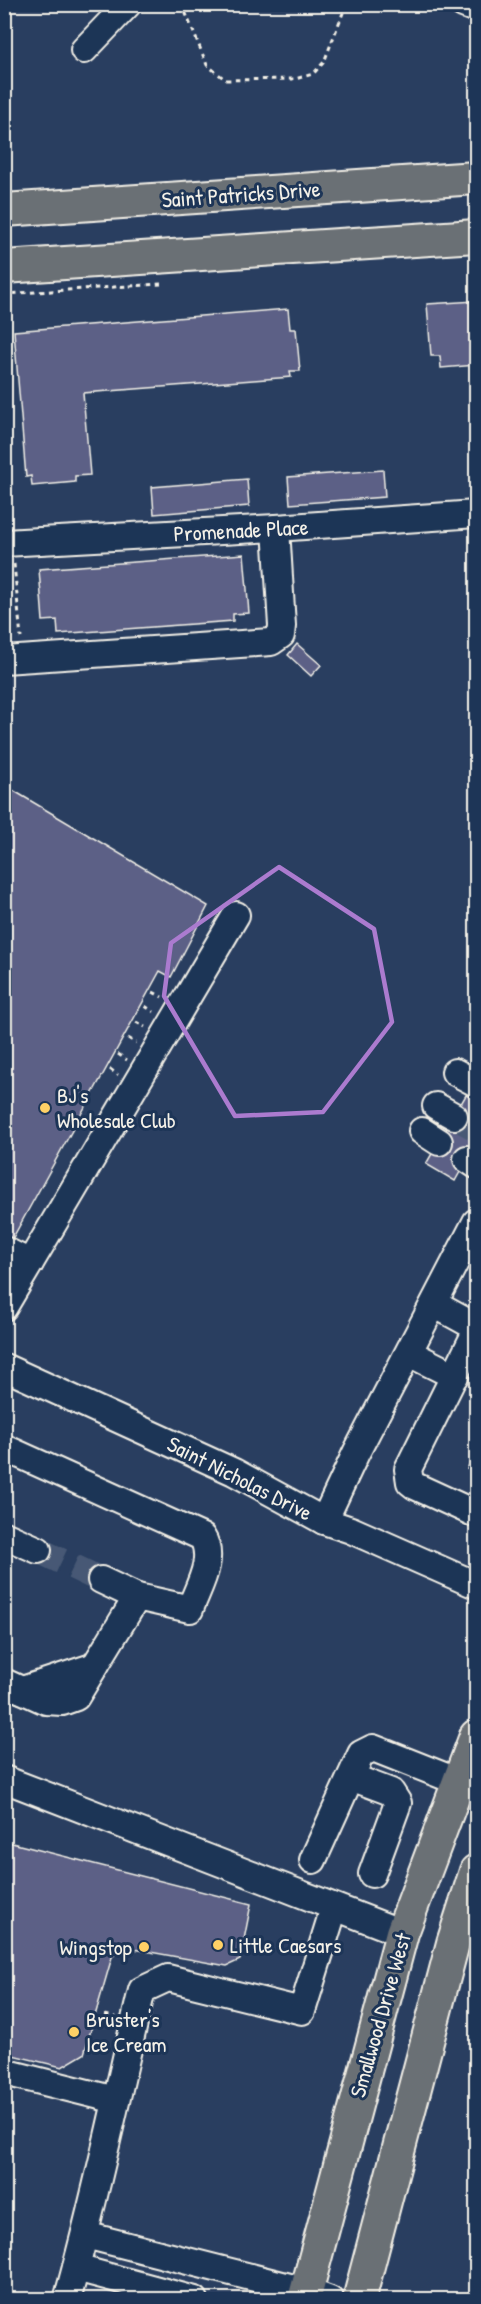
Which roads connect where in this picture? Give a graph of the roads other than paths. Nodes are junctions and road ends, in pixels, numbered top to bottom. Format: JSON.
{"nodes":[{"id":1,"x":128,"y":4,"type":"edge"},
{"id":2,"x":463,"y":4,"type":"edge"},
{"id":3,"x":477,"y":9,"type":"edge"},
{"id":4,"x":84,"y":51,"type":"dead end"},
{"id":5,"x":477,"y":178,"type":"edge"},
{"id":6,"x":4,"y":210,"type":"edge"},
{"id":7,"x":477,"y":236,"type":"edge"},
{"id":8,"x":4,"y":267,"type":"edge"},
{"id":9,"x":477,"y":514,"type":"edge"},
{"id":10,"x":276,"y":528,"type":"junction"},
{"id":11,"x":9,"y":553,"type":"edge"},
{"id":12,"x":14,"y":660,"type":"edge"},
{"id":13,"x":236,"y":915,"type":"dead end"},
{"id":14,"x":477,"y":1222,"type":"edge"},
{"id":15,"x":4,"y":1250,"type":"edge"},
{"id":16,"x":30,"y":1263,"type":"junction"},
{"id":17,"x":435,"y":1304,"type":"junction"},
{"id":18,"x":4,"y":1307,"type":"edge"},
{"id":19,"x":476,"y":1326,"type":"edge"},
{"id":20,"x":409,"y":1353,"type":"junction"},
{"id":21,"x":4,"y":1367,"type":"edge"},
{"id":22,"x":455,"y":1376,"type":"junction"},
{"id":23,"x":4,"y":1454,"type":"edge"},
{"id":24,"x":477,"y":1514,"type":"edge"},
{"id":25,"x":324,"y":1521,"type":"junction"},
{"id":26,"x":4,"y":1535,"type":"edge"},
{"id":27,"x":38,"y":1551,"type":"tunnel mouth"},
{"id":28,"x":101,"y":1580,"type":"tunnel mouth"},
{"id":29,"x":477,"y":1585,"type":"edge"},
{"id":30,"x":137,"y":1597,"type":"junction"},
{"id":31,"x":13,"y":1686,"type":"edge"},
{"id":32,"x":477,"y":1737,"type":"edge"},
{"id":33,"x":351,"y":1777,"type":"junction"},
{"id":34,"x":4,"y":1779,"type":"edge"},
{"id":35,"x":459,"y":1782,"type":"junction"},
{"id":36,"x":313,"y":1860,"type":"dead end"},
{"id":37,"x":477,"y":1871,"type":"edge"},
{"id":38,"x":372,"y":1874,"type":"dead end"},
{"id":39,"x":334,"y":1908,"type":"junction"},
{"id":40,"x":402,"y":1933,"type":"junction"},
{"id":41,"x":4,"y":2072,"type":"edge"},
{"id":42,"x":116,"y":2100,"type":"junction"},
{"id":43,"x":85,"y":2235,"type":"junction"},
{"id":44,"x":76,"y":2268,"type":"junction"},
{"id":45,"x":314,"y":2296,"type":"edge"},
{"id":46,"x":67,"y":2300,"type":"edge"},
{"id":47,"x":195,"y":2300,"type":"edge"},
{"id":48,"x":359,"y":2300,"type":"edge"}],
"edges":[{"from":1,"to":4,"type":"street"},
{"from":2,"to":3,"type":"street"},
{"from":5,"to":6,"type":"main road","name":"Saint Patricks Drive"},
{"from":7,"to":8,"type":"main road"},
{"from":9,"to":10,"type":"street","name":"Promenade Place"},
{"from":10,"to":11,"type":"street","name":"Promenade Place"},
{"from":10,"to":12,"type":"street"},
{"from":13,"to":16,"type":"street"},
{"from":14,"to":17,"type":"street"},
{"from":15,"to":16,"type":"street"},
{"from":16,"to":18,"type":"street"},
{"from":17,"to":19,"type":"street"},
{"from":17,"to":20,"type":"street"},
{"from":19,"to":22,"type":"street"},
{"from":20,"to":22,"type":"street"},
{"from":20,"to":25,"type":"street"},
{"from":21,"to":25,"type":"street","name":"Saint Nicholas Drive"},
{"from":22,"to":24,"type":"street"},
{"from":23,"to":30,"type":"street"},
{"from":25,"to":29,"type":"street","name":"Saint Nicholas Drive"},
{"from":26,"to":27,"type":"street"},
{"from":28,"to":30,"type":"street"},
{"from":30,"to":31,"type":"street"},
{"from":32,"to":35,"type":"main road","name":"Smallwood Drive West"},
{"from":33,"to":35,"type":"street"},
{"from":33,"to":36,"type":"street"},
{"from":33,"to":38,"type":"street"},
{"from":34,"to":39,"type":"street"},
{"from":35,"to":40,"type":"main road","name":"Smallwood Drive West"},
{"from":37,"to":48,"type":"main road"},
{"from":39,"to":40,"type":"street"},
{"from":39,"to":42,"type":"street"},
{"from":40,"to":45,"type":"main road","name":"Smallwood Drive West"},
{"from":41,"to":42,"type":"street"},
{"from":42,"to":43,"type":"street"},
{"from":43,"to":44,"type":"street"},
{"from":43,"to":45,"type":"street"},
{"from":44,"to":46,"type":"street"},
{"from":44,"to":47,"type":"street"}]}
